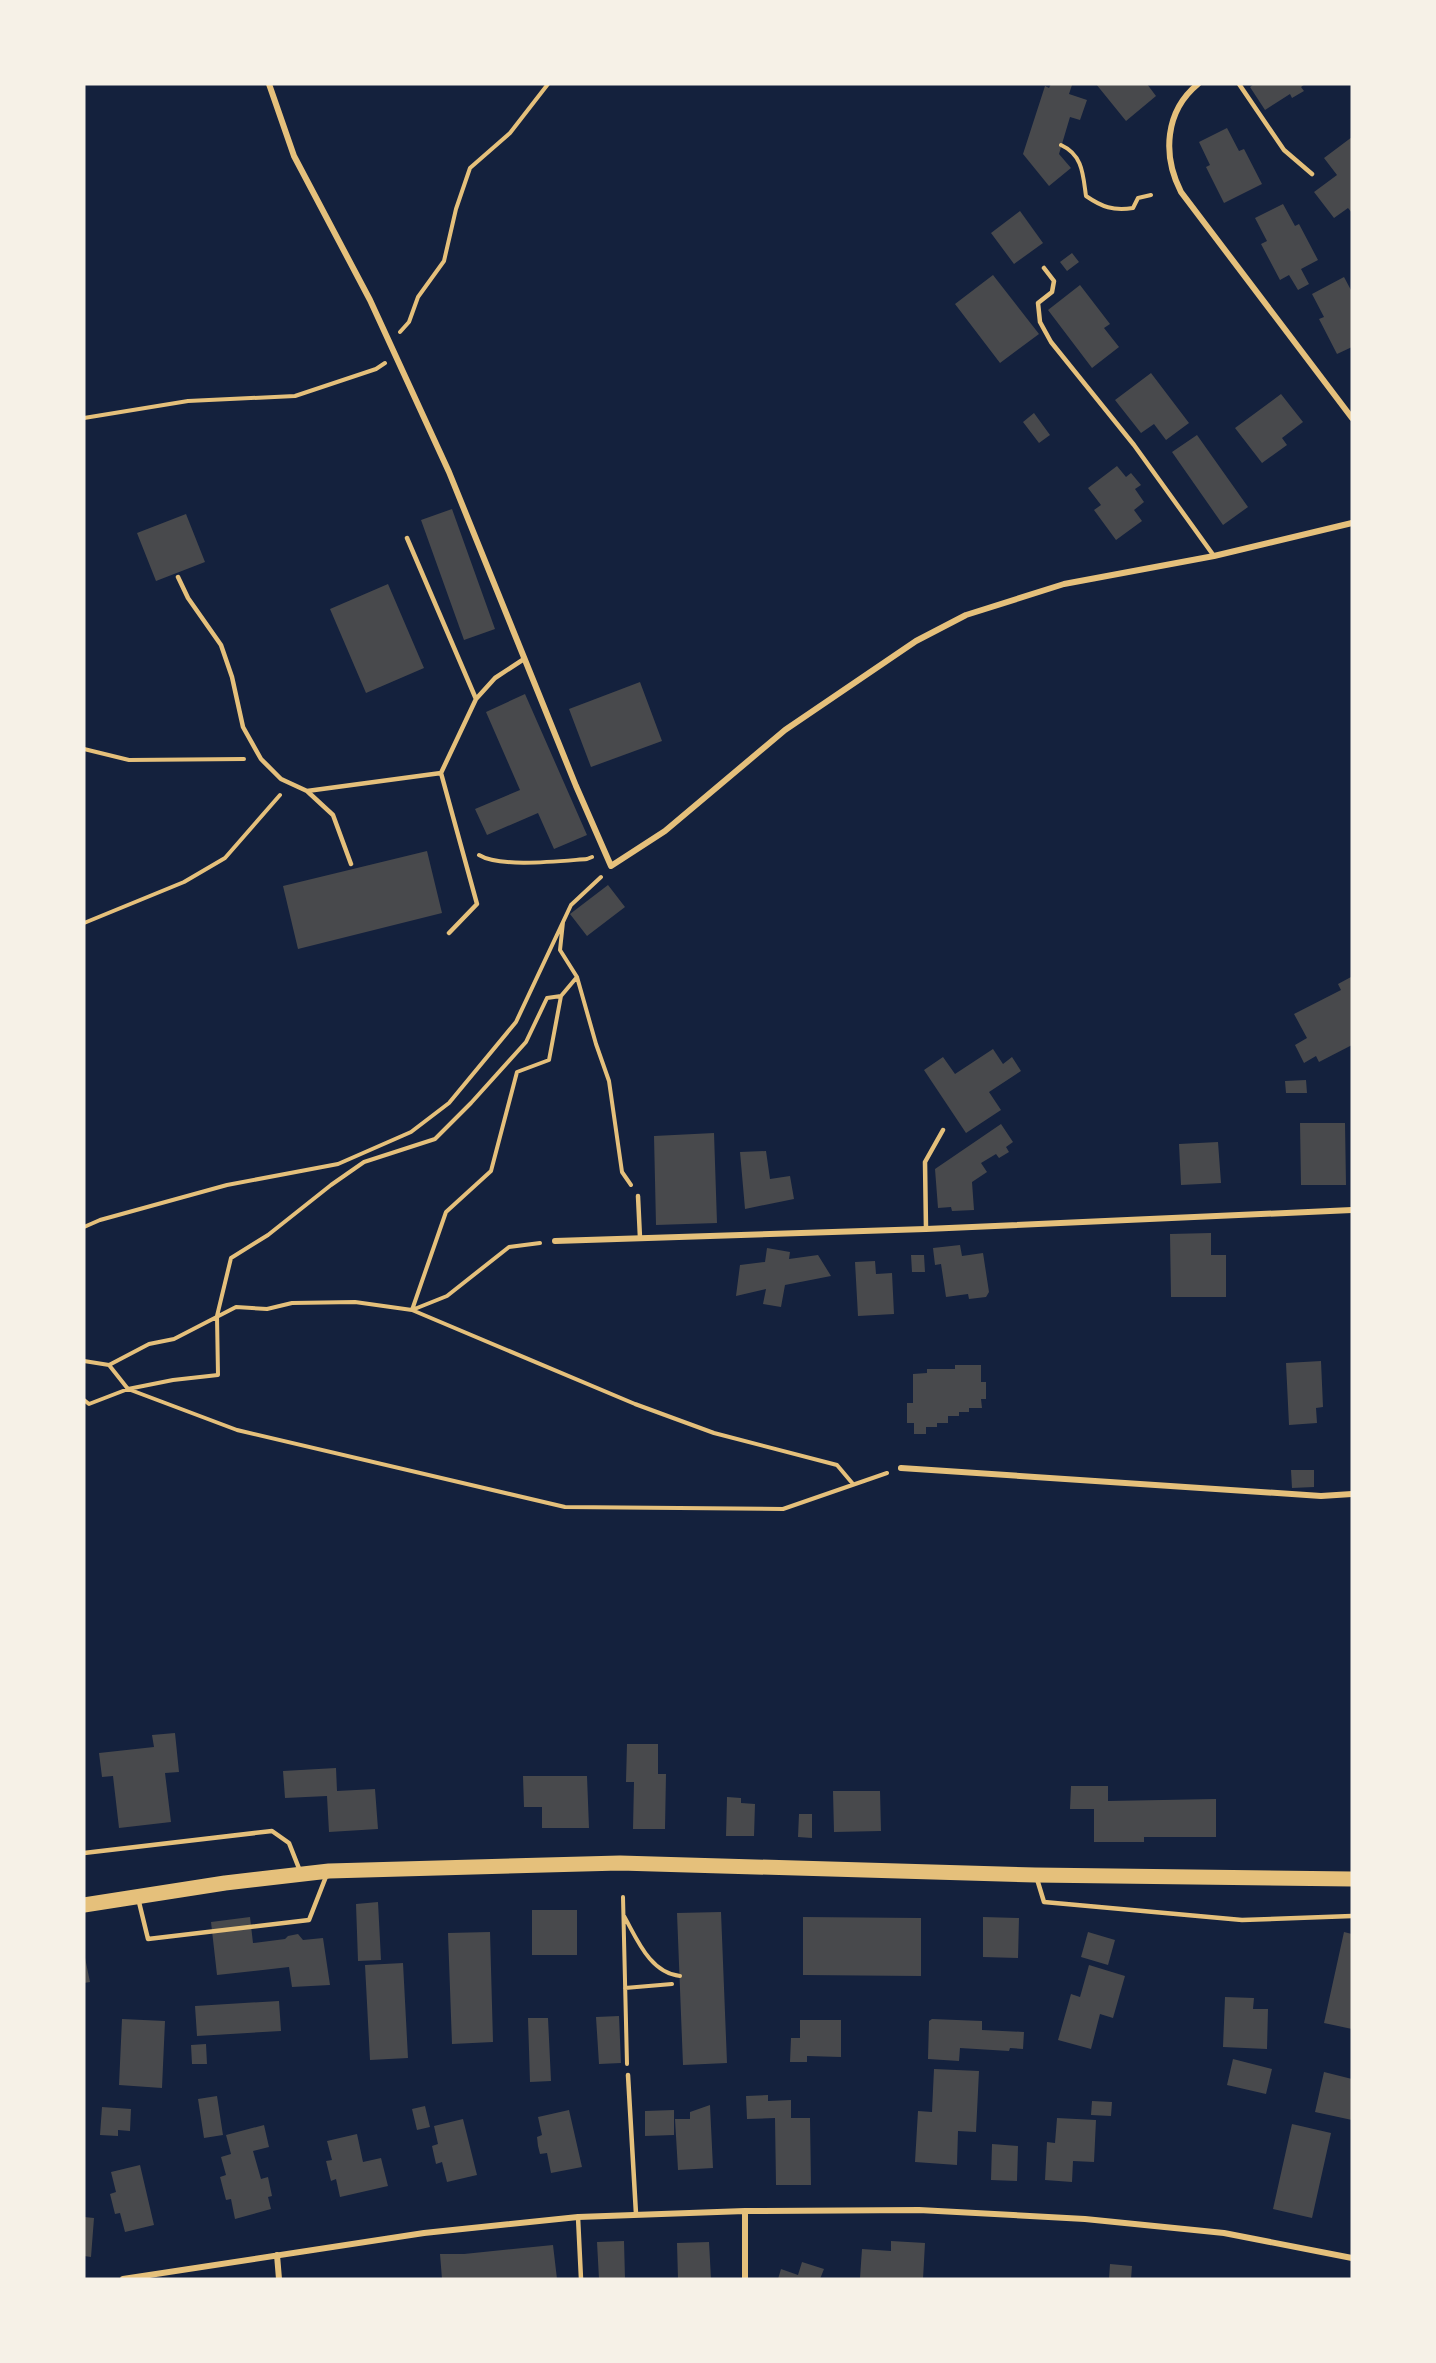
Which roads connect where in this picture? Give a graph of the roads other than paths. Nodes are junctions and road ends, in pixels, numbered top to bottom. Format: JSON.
{"nodes":[{"id":1,"x":269,"y":84,"type":"edge"},
{"id":2,"x":1198,"y":84,"type":"edge"},
{"id":3,"x":1239,"y":84,"type":"edge"},
{"id":4,"x":1312,"y":174,"type":"dead end"},
{"id":5,"x":1044,"y":268,"type":"dead end"},
{"id":6,"x":1352,"y":418,"type":"edge"},
{"id":7,"x":1352,"y":524,"type":"edge"},
{"id":8,"x":407,"y":538,"type":"dead end"},
{"id":9,"x":1214,"y":556,"type":"junction"},
{"id":10,"x":178,"y":577,"type":"dead end"},
{"id":11,"x":524,"y":659,"type":"junction"},
{"id":12,"x":476,"y":699,"type":"junction"},
{"id":13,"x":441,"y":773,"type":"junction"},
{"id":14,"x":307,"y":791,"type":"junction"},
{"id":15,"x":351,"y":864,"type":"dead end"},
{"id":16,"x":449,"y":933,"type":"dead end"},
{"id":17,"x":944,"y":1130,"type":"dead end"},
{"id":18,"x":638,"y":1196,"type":"road end"},
{"id":19,"x":1352,"y":1210,"type":"edge"},
{"id":20,"x":926,"y":1229,"type":"junction"},
{"id":21,"x":640,"y":1238,"type":"junction"},
{"id":22,"x":555,"y":1241,"type":"road end"},
{"id":23,"x":901,"y":1468,"type":"road end"},
{"id":24,"x":1352,"y":1494,"type":"edge"},
{"id":25,"x":84,"y":1853,"type":"edge"},
{"id":26,"x":329,"y":1871,"type":"junction"},
{"id":27,"x":301,"y":1874,"type":"junction"},
{"id":28,"x":1035,"y":1875,"type":"junction"},
{"id":29,"x":1352,"y":1879,"type":"edge"},
{"id":30,"x":137,"y":1896,"type":"junction"},
{"id":31,"x":84,"y":1905,"type":"edge"},
{"id":32,"x":1352,"y":1916,"type":"edge"},
{"id":33,"x":628,"y":2075,"type":"road end"},
{"id":34,"x":745,"y":2211,"type":"junction"},
{"id":35,"x":636,"y":2214,"type":"junction"},
{"id":36,"x":578,"y":2217,"type":"junction"},
{"id":37,"x":277,"y":2255,"type":"junction"},
{"id":38,"x":1352,"y":2258,"type":"edge"},
{"id":39,"x":123,"y":2279,"type":"edge"},
{"id":40,"x":279,"y":2279,"type":"edge"},
{"id":41,"x":581,"y":2279,"type":"edge"},
{"id":42,"x":745,"y":2279,"type":"edge"}],
"edges":[{"from":1,"to":11,"type":"street"},
{"from":2,"to":6,"type":"street"},
{"from":3,"to":4,"type":"lane"},
{"from":5,"to":9,"type":"lane"},
{"from":7,"to":9,"type":"street"},
{"from":8,"to":12,"type":"lane"},
{"from":9,"to":11,"type":"street"},
{"from":10,"to":14,"type":"lane"},
{"from":11,"to":12,"type":"lane"},
{"from":12,"to":13,"type":"lane"},
{"from":13,"to":14,"type":"lane"},
{"from":13,"to":16,"type":"lane"},
{"from":14,"to":15,"type":"lane"},
{"from":17,"to":20,"type":"lane"},
{"from":18,"to":21,"type":"lane"},
{"from":19,"to":20,"type":"street"},
{"from":20,"to":21,"type":"street"},
{"from":21,"to":22,"type":"street"},
{"from":23,"to":24,"type":"street"},
{"from":25,"to":27,"type":"lane"},
{"from":26,"to":27,"type":"main road"},
{"from":26,"to":28,"type":"main road"},
{"from":26,"to":30,"type":"lane"},
{"from":27,"to":30,"type":"main road"},
{"from":28,"to":29,"type":"main road"},
{"from":28,"to":32,"type":"lane"},
{"from":30,"to":31,"type":"main road"},
{"from":33,"to":35,"type":"lane"},
{"from":34,"to":35,"type":"street"},
{"from":34,"to":38,"type":"street"},
{"from":34,"to":42,"type":"street"},
{"from":35,"to":36,"type":"street"},
{"from":36,"to":37,"type":"street"},
{"from":36,"to":41,"type":"lane"},
{"from":37,"to":39,"type":"street"},
{"from":37,"to":40,"type":"street"}]}
